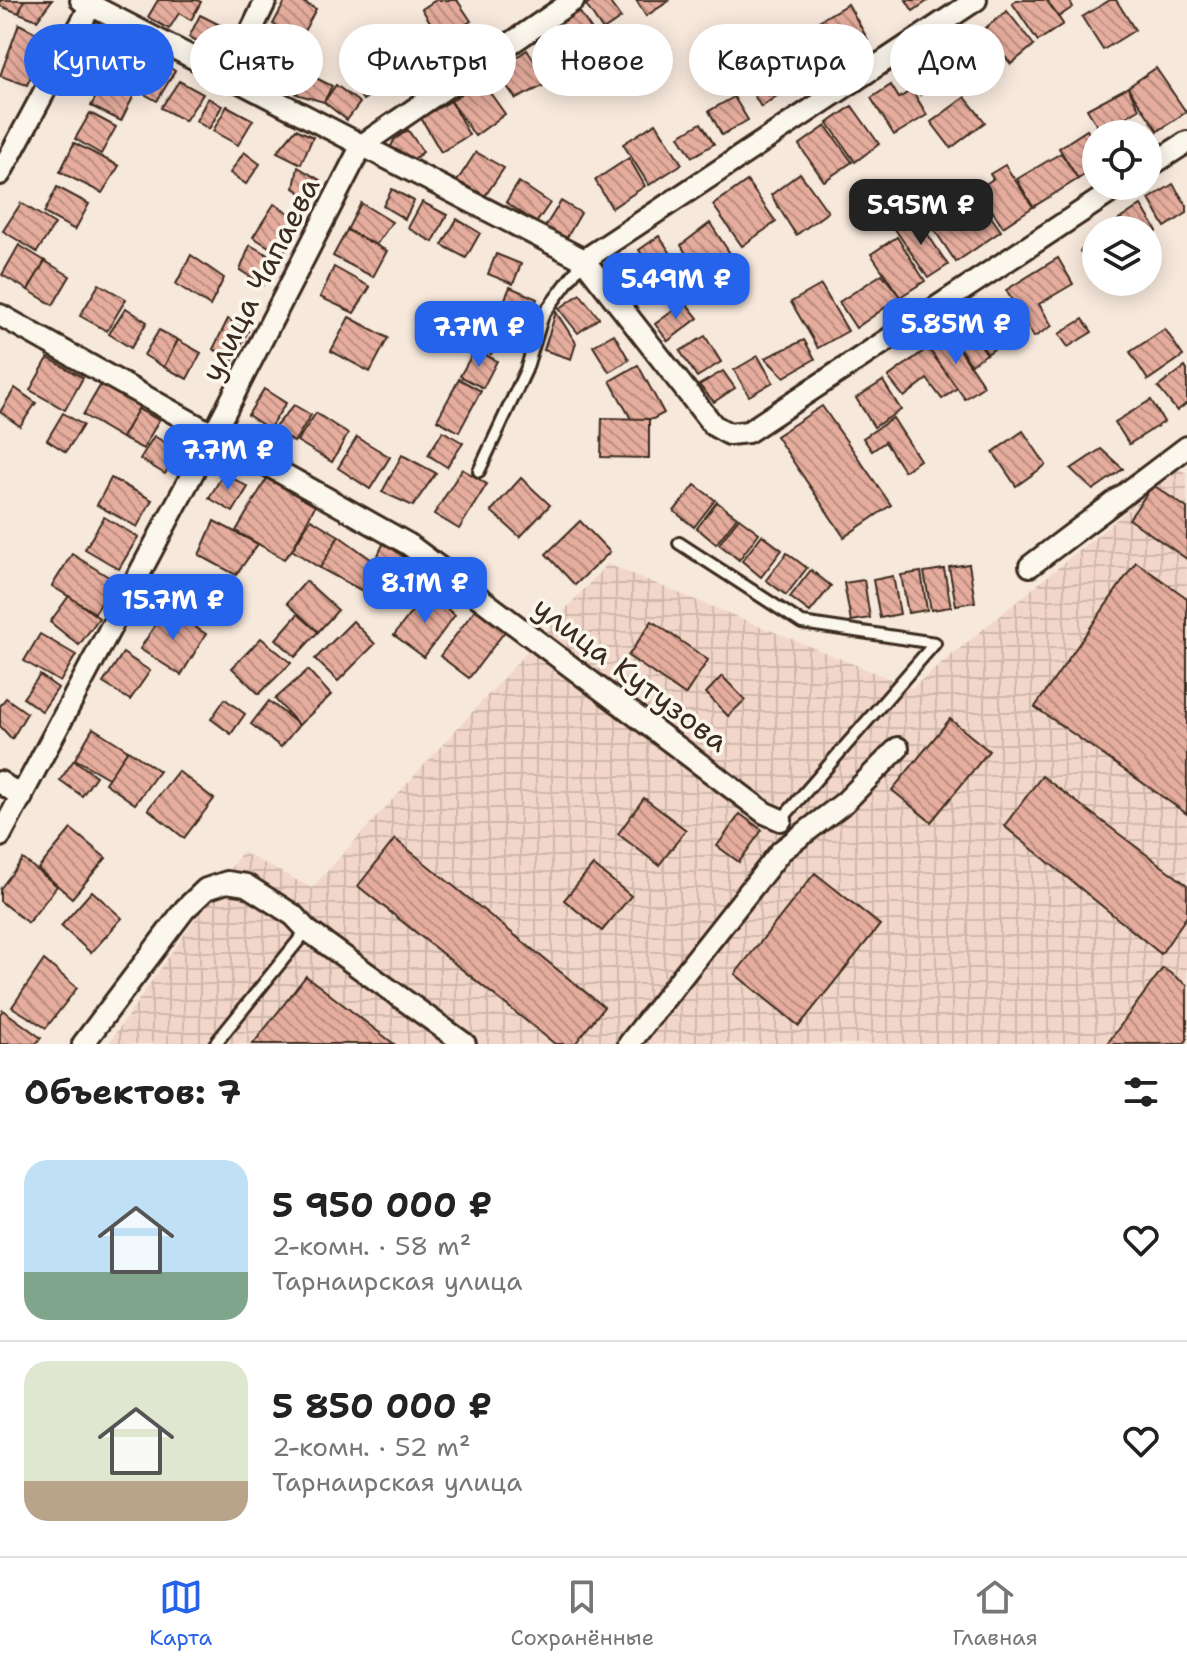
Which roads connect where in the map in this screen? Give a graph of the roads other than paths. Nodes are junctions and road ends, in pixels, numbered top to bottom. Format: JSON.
{"nodes":[{"id":1,"x":266,"y":0,"type":"edge"},
{"id":2,"x":574,"y":0,"type":"edge"},
{"id":3,"x":976,"y":0,"type":"edge"},
{"id":4,"x":86,"y":2,"type":"edge"},
{"id":5,"x":254,"y":24,"type":"edge"},
{"id":6,"x":190,"y":55,"type":"edge"},
{"id":7,"x":270,"y":96,"type":"edge"},
{"id":8,"x":1187,"y":142,"type":"edge"},
{"id":9,"x":362,"y":145,"type":"junction"},
{"id":10,"x":1162,"y":158,"type":"edge"},
{"id":11,"x":0,"y":174,"type":"edge"},
{"id":12,"x":1099,"y":200,"type":"edge"},
{"id":13,"x":584,"y":260,"type":"junction"},
{"id":14,"x":0,"y":315,"type":"edge"},
{"id":15,"x":214,"y":433,"type":"junction"},
{"id":16,"x":1185,"y":451,"type":"edge"},
{"id":17,"x":479,"y":471,"type":"dead end"},
{"id":18,"x":679,"y":543,"type":"dead end"},
{"id":19,"x":1030,"y":566,"type":"dead end"},
{"id":20,"x":898,"y":748,"type":"dead end"},
{"id":21,"x":0,"y":782,"type":"edge"},
{"id":22,"x":22,"y":797,"type":"junction"},
{"id":23,"x":781,"y":820,"type":"joint"},
{"id":24,"x":0,"y":836,"type":"edge"},
{"id":25,"x":307,"y":930,"type":"junction"},
{"id":26,"x":83,"y":1044,"type":"edge"},
{"id":27,"x":215,"y":1044,"type":"edge"},
{"id":28,"x":465,"y":1044,"type":"edge"},
{"id":29,"x":629,"y":1044,"type":"edge"}],
"edges":[{"from":1,"to":5,"type":"street"},
{"from":2,"to":9,"type":"street","name":"улица Чапаева"},
{"from":3,"to":13,"type":"street"},
{"from":4,"to":6,"type":"street"},
{"from":4,"to":11,"type":"street"},
{"from":7,"to":9,"type":"street"},
{"from":8,"to":10,"type":"street"},
{"from":9,"to":13,"type":"street"},
{"from":9,"to":15,"type":"street","name":"улица Чапаева"},
{"from":12,"to":13,"type":"street"},
{"from":13,"to":17,"type":"lane"},
{"from":14,"to":15,"type":"street","name":"улица Кутузова"},
{"from":15,"to":22,"type":"street","name":"улица Чапаева"},
{"from":15,"to":23,"type":"street","name":"улица Кутузова"},
{"from":16,"to":19,"type":"street"},
{"from":18,"to":23,"type":"lane","name":"улица Кутузова"},
{"from":20,"to":29,"type":"street"},
{"from":21,"to":22,"type":"street"},
{"from":22,"to":24,"type":"street","name":"улица Чапаева"},
{"from":25,"to":26,"type":"street"},
{"from":25,"to":27,"type":"lane"},
{"from":25,"to":28,"type":"street"}]}
